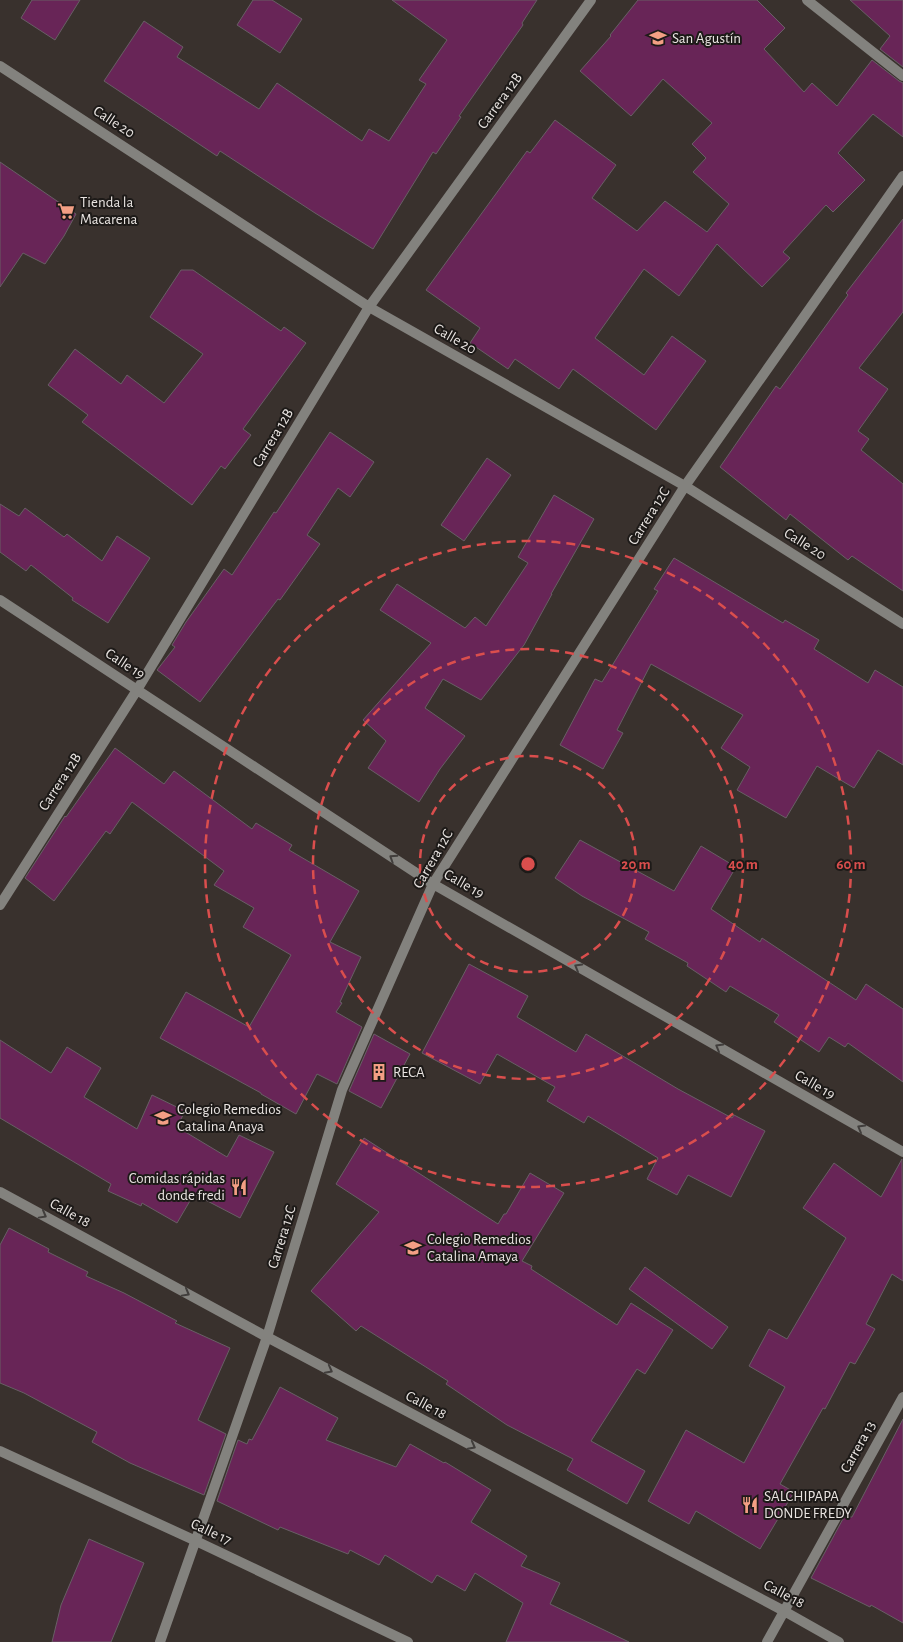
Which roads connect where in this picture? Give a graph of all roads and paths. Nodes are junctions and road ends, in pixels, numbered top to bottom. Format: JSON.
{"nodes":[{"id":1,"x":591,"y":0,"type":"edge"},
{"id":2,"x":807,"y":0,"type":"edge"},
{"id":3,"x":0,"y":66,"type":"edge"},
{"id":4,"x":903,"y":76,"type":"edge"},
{"id":5,"x":903,"y":176,"type":"edge"},
{"id":6,"x":369,"y":307,"type":"junction"},
{"id":7,"x":685,"y":486,"type":"junction"},
{"id":8,"x":0,"y":600,"type":"edge"},
{"id":9,"x":903,"y":624,"type":"edge"},
{"id":10,"x":137,"y":690,"type":"junction"},
{"id":11,"x":433,"y":884,"type":"junction"},
{"id":12,"x":0,"y":905,"type":"edge"},
{"id":13,"x":903,"y":1152,"type":"edge"},
{"id":14,"x":0,"y":1192,"type":"edge"},
{"id":15,"x":267,"y":1337,"type":"junction"},
{"id":16,"x":903,"y":1397,"type":"edge"},
{"id":17,"x":0,"y":1451,"type":"edge"},
{"id":18,"x":196,"y":1541,"type":"junction"},
{"id":19,"x":784,"y":1611,"type":"junction"},
{"id":20,"x":160,"y":1642,"type":"edge"},
{"id":21,"x":408,"y":1642,"type":"edge"},
{"id":22,"x":767,"y":1642,"type":"edge"},
{"id":23,"x":839,"y":1642,"type":"edge"}],
"edges":[{"from":1,"to":6,"type":"street","name":"Carrera 12B"},
{"from":2,"to":4,"type":"street"},
{"from":3,"to":6,"type":"street","name":"Calle 20"},
{"from":5,"to":7,"type":"street","name":"Carrera 12C"},
{"from":6,"to":7,"type":"street","name":"Calle 20"},
{"from":6,"to":10,"type":"street","name":"Carrera 12B"},
{"from":7,"to":9,"type":"street","name":"Calle 20"},
{"from":7,"to":11,"type":"street","name":"Carrera 12C"},
{"from":8,"to":10,"type":"street","name":"Calle 19"},
{"from":11,"to":10,"type":"street","name":"Calle 19","one_way":true},
{"from":10,"to":12,"type":"street","name":"Carrera 12B"},
{"from":13,"to":11,"type":"street","name":"Calle 19","one_way":true},
{"from":11,"to":15,"type":"street","name":"Carrera 12C"},
{"from":14,"to":15,"type":"street","name":"Calle 18","one_way":true},
{"from":15,"to":18,"type":"street","name":"Carrera 12C"},
{"from":15,"to":19,"type":"street","name":"Calle 18","one_way":true},
{"from":16,"to":19,"type":"street","name":"Carrera 13"},
{"from":17,"to":18,"type":"street","name":"Calle 17"},
{"from":18,"to":20,"type":"street","name":"Carrera 12C"},
{"from":18,"to":21,"type":"street","name":"Calle 17"},
{"from":19,"to":22,"type":"street","name":"Carrera 13"},
{"from":19,"to":23,"type":"street","name":"Calle 18"}]}
